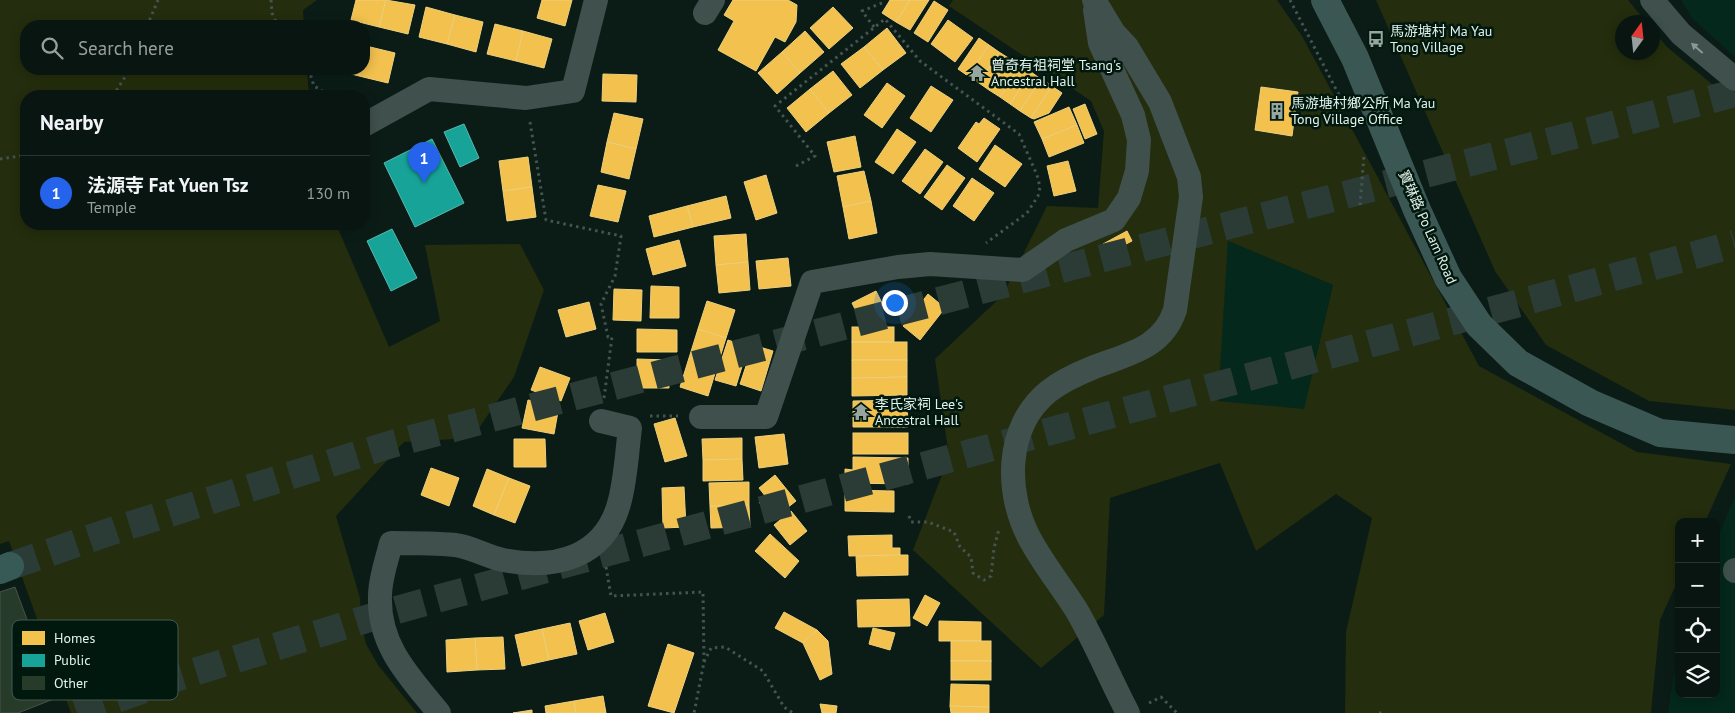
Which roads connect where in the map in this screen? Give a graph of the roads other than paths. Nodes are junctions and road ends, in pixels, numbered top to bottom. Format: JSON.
{"nodes":[{"id":1,"x":596,"y":0,"type":"edge"},
{"id":2,"x":1325,"y":0,"type":"edge"},
{"id":3,"x":1652,"y":0,"type":"edge"},
{"id":4,"x":1094,"y":2,"type":"edge"},
{"id":5,"x":1735,"y":79,"type":"edge"},
{"id":6,"x":370,"y":122,"type":"edge"},
{"id":7,"x":701,"y":417,"type":"road end"},
{"id":8,"x":601,"y":421,"type":"road end"},
{"id":9,"x":1735,"y":440,"type":"edge"},
{"id":10,"x":439,"y":713,"type":"edge"},
{"id":11,"x":1127,"y":713,"type":"edge"}],
"edges":[{"from":1,"to":6,"type":"street"},
{"from":2,"to":9,"type":"main road","name":"寶琳路 Po Lam Road"},
{"from":5,"to":3,"type":"street","one_way":true},
{"from":4,"to":7,"type":"street"},
{"from":4,"to":11,"type":"street"},
{"from":8,"to":10,"type":"street"}]}
